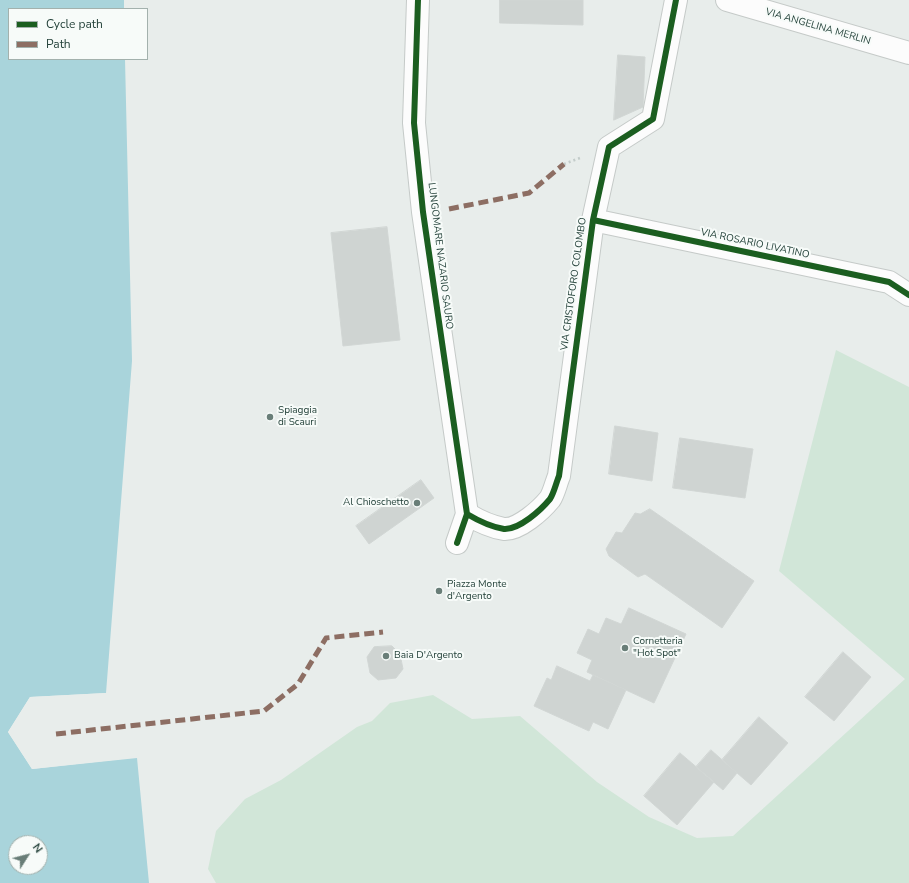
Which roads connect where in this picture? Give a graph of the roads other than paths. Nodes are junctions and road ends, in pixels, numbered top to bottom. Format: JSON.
{"nodes":[{"id":1,"x":418,"y":0,"type":"edge"},
{"id":2,"x":676,"y":0,"type":"edge"},
{"id":3,"x":727,"y":0,"type":"edge"},
{"id":4,"x":909,"y":53,"type":"edge"},
{"id":5,"x":593,"y":220,"type":"junction"},
{"id":6,"x":909,"y":296,"type":"edge"},
{"id":7,"x":467,"y":514,"type":"junction"},
{"id":8,"x":457,"y":543,"type":"dead end"}],
"edges":[{"from":1,"to":7,"type":"street","name":"LUNGOMARE NAZARIO SAURO"},
{"from":2,"to":5,"type":"street","name":"VIA CRISTOFORO COLOMBO"},
{"from":3,"to":4,"type":"street","name":"VIA ANGELINA MERLIN"},
{"from":5,"to":6,"type":"street","name":"VIA ROSARIO LIVATINO"},
{"from":5,"to":7,"type":"street","name":"VIA CRISTOFORO COLOMBO"},
{"from":7,"to":8,"type":"street"}]}
